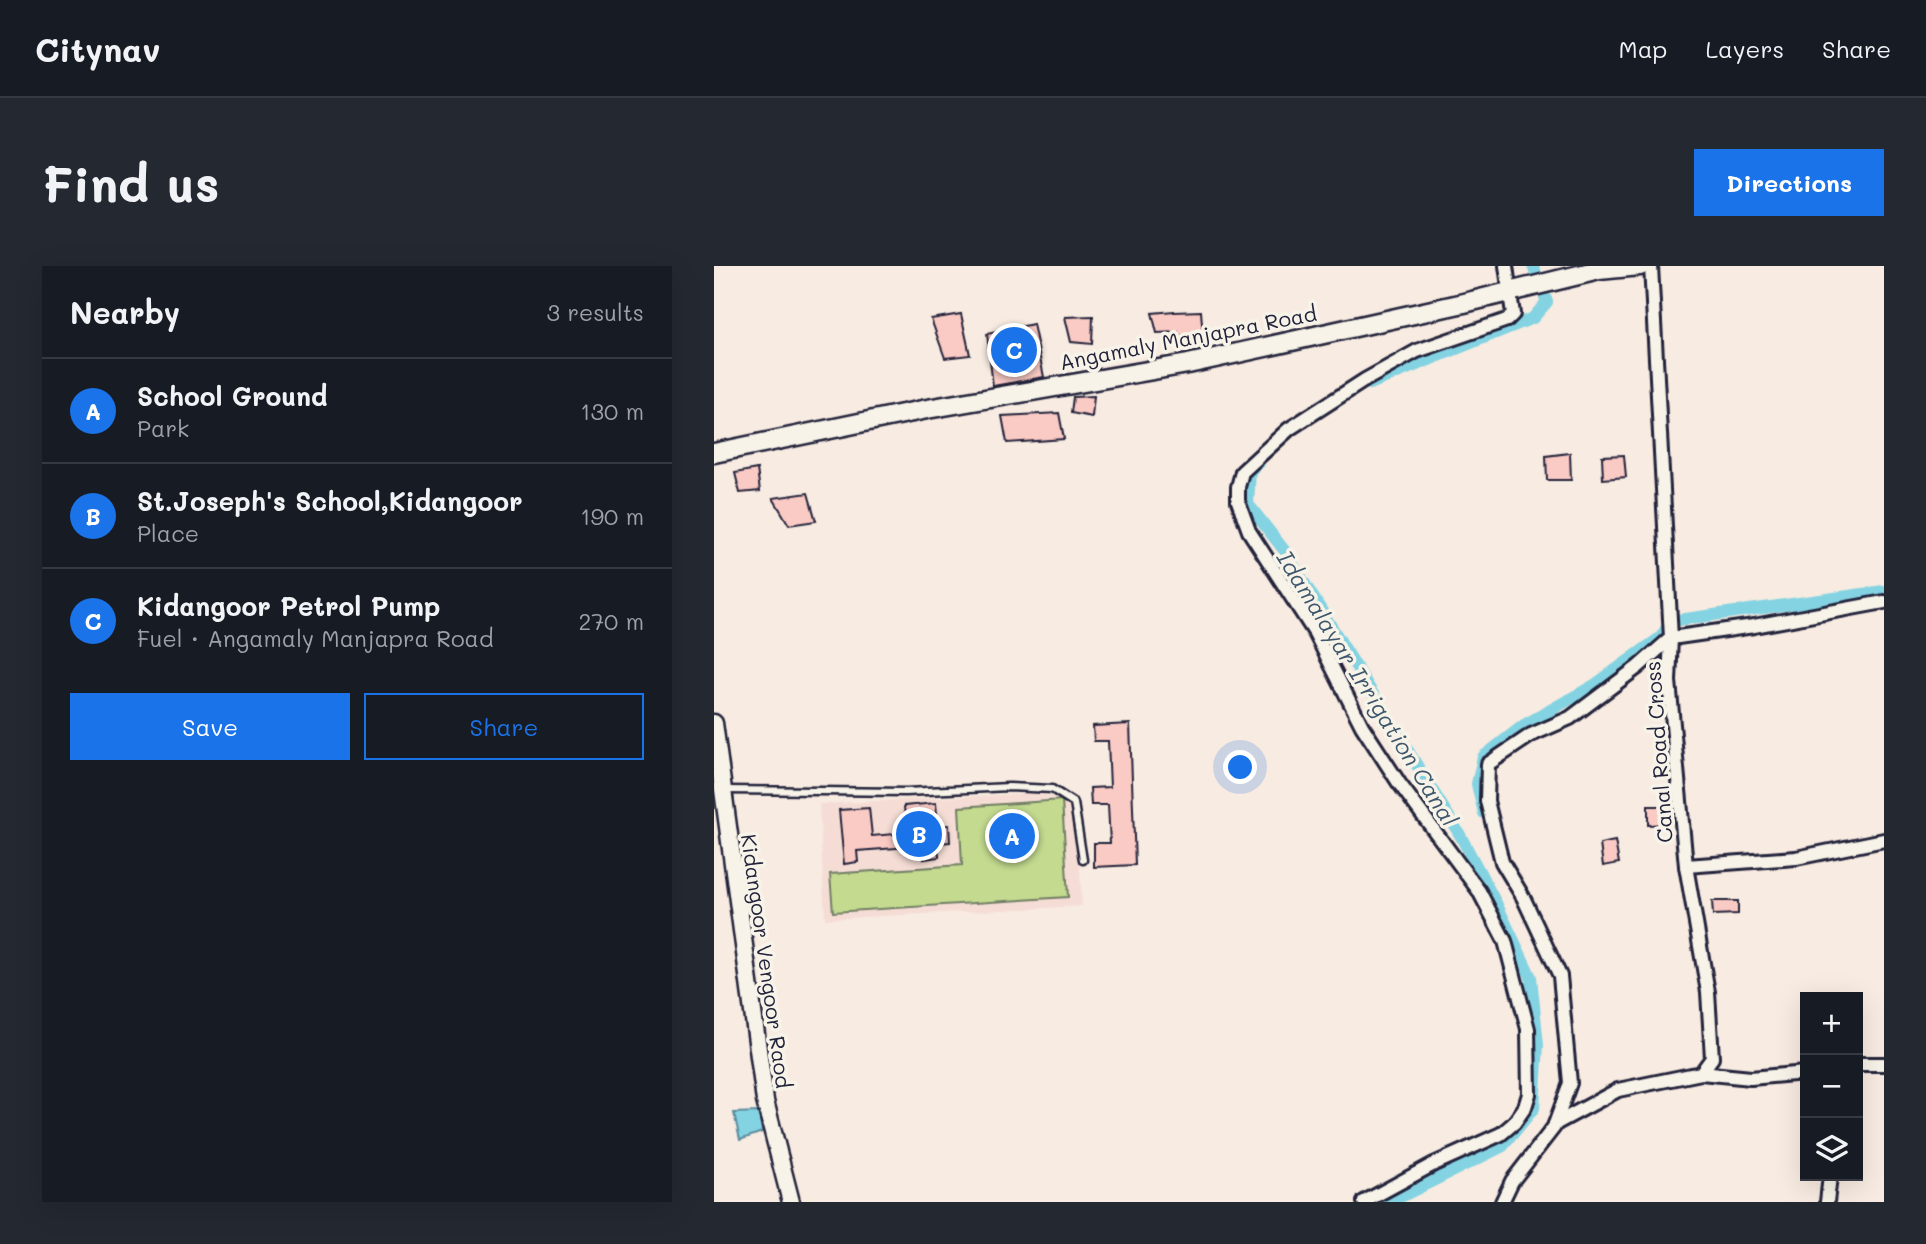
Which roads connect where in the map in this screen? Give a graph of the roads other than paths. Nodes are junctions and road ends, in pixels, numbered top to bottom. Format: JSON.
{"nodes":[{"id":1,"x":1506,"y":266,"type":"edge"},
{"id":2,"x":1640,"y":266,"type":"edge"},
{"id":3,"x":1651,"y":266,"type":"edge"},
{"id":4,"x":1515,"y":290,"type":"junction"},
{"id":5,"x":714,"y":453,"type":"edge"},
{"id":6,"x":1884,"y":602,"type":"edge"},
{"id":7,"x":1671,"y":638,"type":"junction"},
{"id":8,"x":714,"y":723,"type":"edge"},
{"id":9,"x":719,"y":791,"type":"edge"},
{"id":10,"x":1884,"y":840,"type":"edge"},
{"id":11,"x":1083,"y":860,"type":"dead end"},
{"id":12,"x":1686,"y":866,"type":"junction"},
{"id":13,"x":1884,"y":1063,"type":"edge"},
{"id":14,"x":1863,"y":1064,"type":"edge"},
{"id":15,"x":1701,"y":1073,"type":"junction"},
{"id":16,"x":1800,"y":1073,"type":"edge"},
{"id":17,"x":1555,"y":1124,"type":"junction"},
{"id":18,"x":1830,"y":1181,"type":"edge"},
{"id":19,"x":791,"y":1202,"type":"edge"},
{"id":20,"x":1364,"y":1202,"type":"edge"},
{"id":21,"x":1502,"y":1202,"type":"edge"},
{"id":22,"x":1828,"y":1202,"type":"edge"}],
"edges":[{"from":1,"to":4,"type":"street"},
{"from":2,"to":4,"type":"main road","name":"Angamaly Manjapra Road"},
{"from":3,"to":7,"type":"street","name":"Canal Road Cross"},
{"from":4,"to":5,"type":"main road","name":"Angamaly Manjapra Road"},
{"from":4,"to":20,"type":"street"},
{"from":6,"to":7,"type":"street"},
{"from":7,"to":12,"type":"street","name":"Canal Road Cross"},
{"from":7,"to":17,"type":"street"},
{"from":8,"to":9,"type":"street","name":"Kidangoor Vengoor Raod"},
{"from":9,"to":11,"type":"lane"},
{"from":9,"to":19,"type":"street","name":"Kidangoor Vengoor Raod"},
{"from":10,"to":12,"type":"street"},
{"from":12,"to":15,"type":"street","name":"Canal Road Cross"},
{"from":13,"to":14,"type":"street"},
{"from":15,"to":16,"type":"street"},
{"from":15,"to":17,"type":"street"},
{"from":17,"to":21,"type":"street"},
{"from":18,"to":22,"type":"street"}]}
